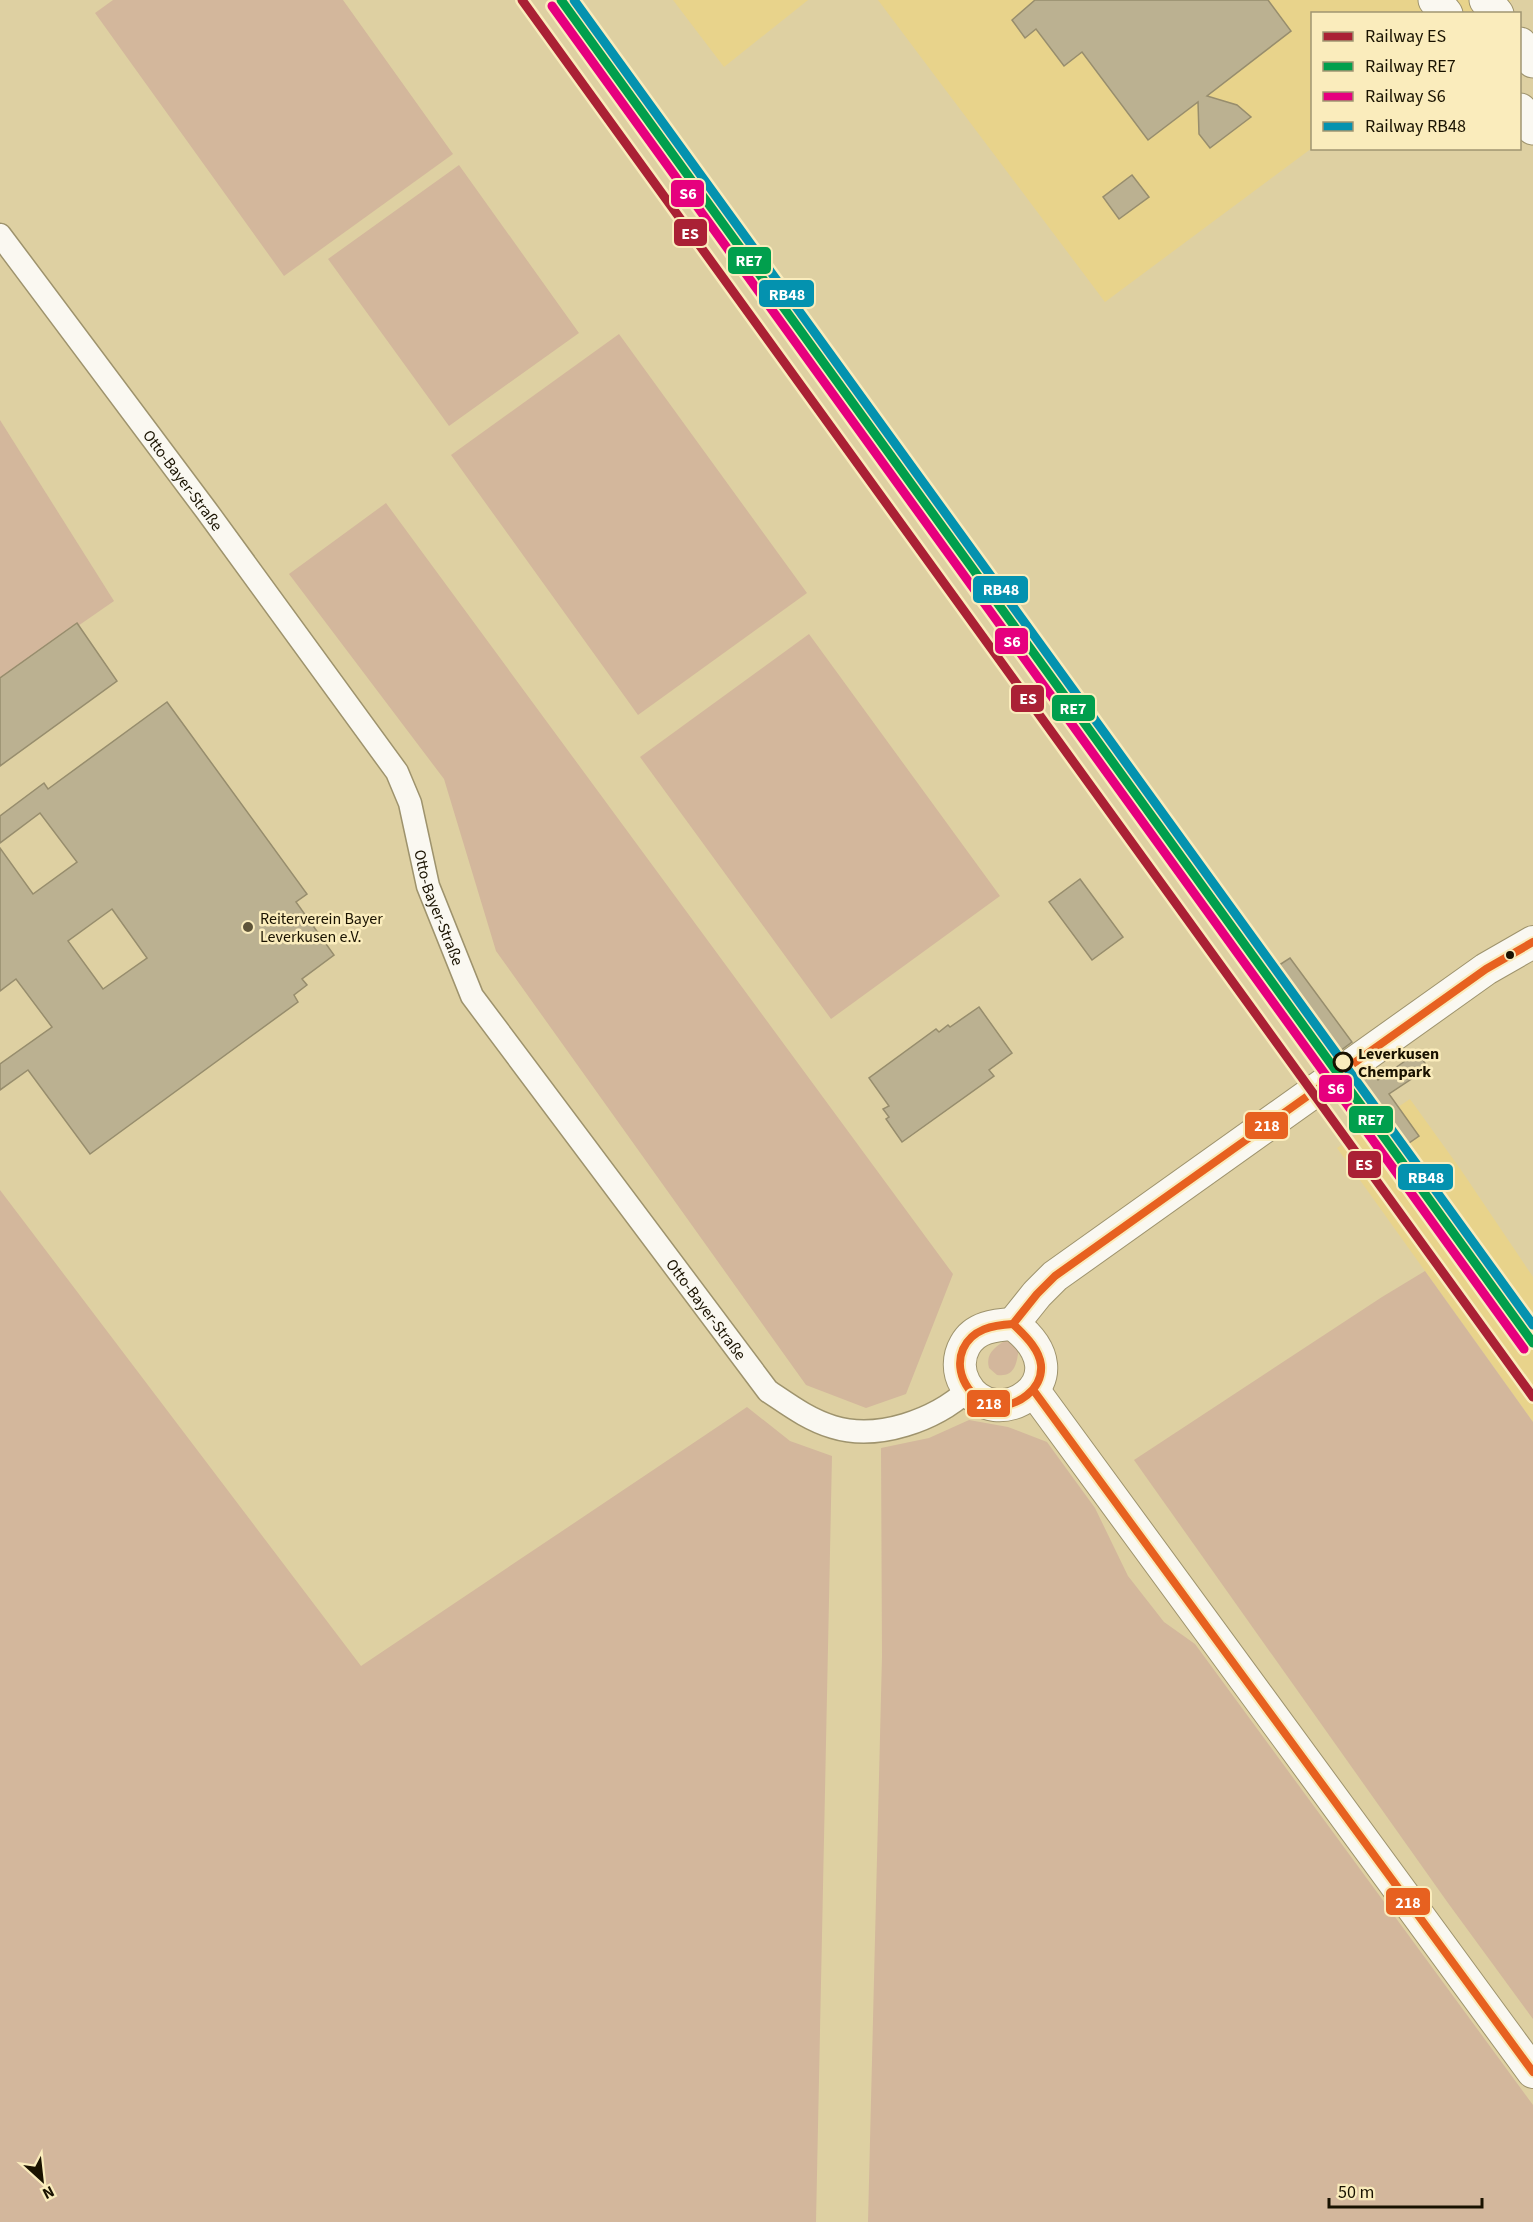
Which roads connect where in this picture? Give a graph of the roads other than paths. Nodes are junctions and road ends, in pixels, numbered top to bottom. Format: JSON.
{"nodes":[{"id":1,"x":1486,"y":0,"type":"edge"},
{"id":2,"x":1495,"y":12,"type":"edge"},
{"id":3,"x":1521,"y":45,"type":"edge"},
{"id":4,"x":1533,"y":61,"type":"edge"},
{"id":5,"x":1521,"y":111,"type":"edge"},
{"id":6,"x":1533,"y":128,"type":"edge"},
{"id":7,"x":0,"y":235,"type":"edge"},
{"id":8,"x":1533,"y":942,"type":"edge"},
{"id":9,"x":1013,"y":1324,"type":"junction"},
{"id":10,"x":968,"y":1390,"type":"junction"},
{"id":11,"x":1034,"y":1391,"type":"junction"},
{"id":12,"x":1533,"y":2072,"type":"edge"}],
"edges":[{"from":1,"to":2,"type":"main road"},
{"from":3,"to":4,"type":"main road"},
{"from":5,"to":6,"type":"main road"},
{"from":7,"to":10,"type":"street","name":"Otto-Bayer-Straße"},
{"from":8,"to":9,"type":"street"},
{"from":9,"to":10,"type":"street"},
{"from":9,"to":11,"type":"street"},
{"from":10,"to":11,"type":"street"},
{"from":11,"to":12,"type":"street"}]}
